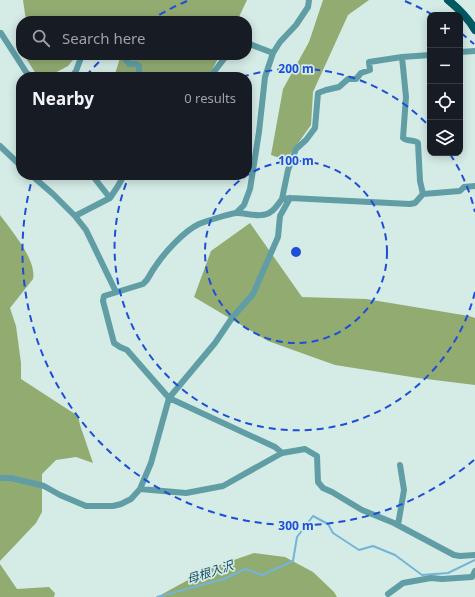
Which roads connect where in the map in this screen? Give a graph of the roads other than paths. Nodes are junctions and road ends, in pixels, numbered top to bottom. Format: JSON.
{"nodes":[{"id":1,"x":309,"y":0,"type":"edge"},
{"id":2,"x":448,"y":0,"type":"edge"},
{"id":3,"x":475,"y":30,"type":"edge"},
{"id":4,"x":1,"y":31,"type":"edge"},
{"id":5,"x":0,"y":41,"type":"edge"},
{"id":6,"x":252,"y":44,"type":"edge"},
{"id":7,"x":475,"y":51,"type":"edge"},
{"id":8,"x":463,"y":52,"type":"edge"},
{"id":9,"x":273,"y":53,"type":"junction"},
{"id":10,"x":427,"y":55,"type":"edge"},
{"id":11,"x":16,"y":56,"type":"edge"},
{"id":12,"x":402,"y":57,"type":"junction"},
{"id":13,"x":19,"y":60,"type":"edge"},
{"id":14,"x":80,"y":60,"type":"edge"},
{"id":15,"x":126,"y":60,"type":"edge"},
{"id":16,"x":223,"y":60,"type":"edge"},
{"id":17,"x":26,"y":72,"type":"edge"},
{"id":18,"x":75,"y":72,"type":"edge"},
{"id":19,"x":139,"y":72,"type":"edge"},
{"id":20,"x":214,"y":72,"type":"edge"},
{"id":21,"x":0,"y":146,"type":"edge"},
{"id":22,"x":16,"y":161,"type":"edge"},
{"id":23,"x":252,"y":176,"type":"edge"},
{"id":24,"x":37,"y":180,"type":"edge"},
{"id":25,"x":96,"y":180,"type":"edge"},
{"id":26,"x":121,"y":180,"type":"edge"},
{"id":27,"x":251,"y":180,"type":"edge"},
{"id":28,"x":475,"y":186,"type":"edge"},
{"id":29,"x":423,"y":194,"type":"junction"},
{"id":30,"x":110,"y":198,"type":"junction"},
{"id":31,"x":290,"y":198,"type":"junction"},
{"id":32,"x":282,"y":199,"type":"junction"},
{"id":33,"x":236,"y":213,"type":"junction"},
{"id":34,"x":75,"y":216,"type":"junction"},
{"id":35,"x":116,"y":292,"type":"junction"},
{"id":36,"x":169,"y":398,"type":"junction"},
{"id":37,"x":282,"y":453,"type":"junction"},
{"id":38,"x":400,"y":465,"type":"dead end"},
{"id":39,"x":0,"y":478,"type":"edge"},
{"id":40,"x":140,"y":489,"type":"junction"},
{"id":41,"x":398,"y":525,"type":"junction"},
{"id":42,"x":475,"y":555,"type":"edge"},
{"id":43,"x":475,"y":571,"type":"edge"},
{"id":44,"x":388,"y":594,"type":"dead end"}],
"edges":[{"from":1,"to":9,"type":"street"},
{"from":2,"to":3,"type":"main road"},
{"from":4,"to":5,"type":"street"},
{"from":4,"to":11,"type":"street"},
{"from":6,"to":9,"type":"street"},
{"from":7,"to":8,"type":"street"},
{"from":9,"to":23,"type":"street"},
{"from":10,"to":12,"type":"street"},
{"from":12,"to":29,"type":"street"},
{"from":12,"to":32,"type":"street"},
{"from":13,"to":17,"type":"street"},
{"from":14,"to":18,"type":"street"},
{"from":15,"to":19,"type":"street"},
{"from":16,"to":20,"type":"street"},
{"from":21,"to":22,"type":"street"},
{"from":24,"to":34,"type":"street"},
{"from":25,"to":30,"type":"street"},
{"from":26,"to":30,"type":"street"},
{"from":27,"to":33,"type":"street"},
{"from":28,"to":29,"type":"street"},
{"from":29,"to":31,"type":"street"},
{"from":30,"to":34,"type":"street"},
{"from":31,"to":32,"type":"street"},
{"from":31,"to":36,"type":"street"},
{"from":32,"to":33,"type":"street"},
{"from":33,"to":35,"type":"street"},
{"from":34,"to":35,"type":"street"},
{"from":35,"to":36,"type":"street"},
{"from":36,"to":37,"type":"street"},
{"from":36,"to":40,"type":"street"},
{"from":37,"to":40,"type":"street"},
{"from":37,"to":41,"type":"street"},
{"from":38,"to":41,"type":"street"},
{"from":39,"to":40,"type":"street"},
{"from":41,"to":42,"type":"street"},
{"from":43,"to":44,"type":"street"}]}
